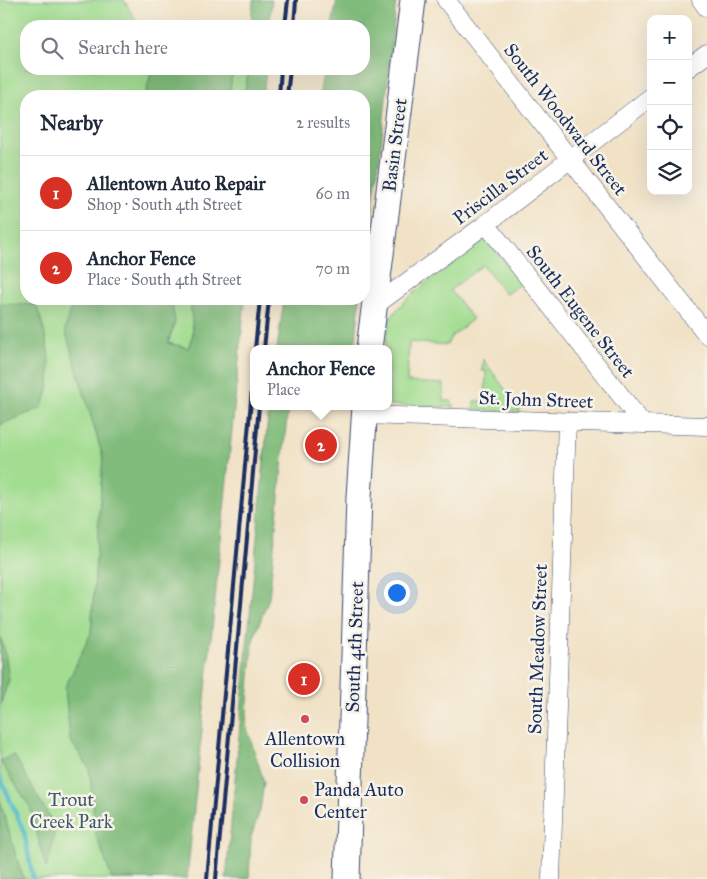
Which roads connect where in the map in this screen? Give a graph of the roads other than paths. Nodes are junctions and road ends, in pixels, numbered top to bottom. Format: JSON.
{"nodes":[{"id":1,"x":413,"y":0,"type":"edge"},
{"id":2,"x":446,"y":0,"type":"edge"},
{"id":3,"x":701,"y":0,"type":"edge"},
{"id":4,"x":707,"y":8,"type":"edge"},
{"id":5,"x":707,"y":54,"type":"edge"},
{"id":6,"x":692,"y":65,"type":"edge"},
{"id":7,"x":647,"y":100,"type":"edge"},
{"id":8,"x":570,"y":159,"type":"junction"},
{"id":9,"x":486,"y":224,"type":"junction"},
{"id":10,"x":373,"y":307,"type":"junction"},
{"id":11,"x":707,"y":335,"type":"edge"},
{"id":12,"x":370,"y":345,"type":"edge"},
{"id":13,"x":364,"y":410,"type":"edge"},
{"id":14,"x":567,"y":421,"type":"junction"},
{"id":15,"x":643,"y":424,"type":"junction"},
{"id":16,"x":707,"y":426,"type":"edge"},
{"id":17,"x":347,"y":879,"type":"edge"},
{"id":18,"x":550,"y":879,"type":"edge"}],
"edges":[{"from":1,"to":10,"type":"main road","name":"Basin Street"},
{"from":2,"to":8,"type":"street","name":"South Woodward Street"},
{"from":3,"to":4,"type":"street"},
{"from":5,"to":6,"type":"street"},
{"from":7,"to":8,"type":"street","name":"Priscilla Street"},
{"from":8,"to":9,"type":"street","name":"Priscilla Street"},
{"from":8,"to":11,"type":"street","name":"South Woodward Street"},
{"from":9,"to":10,"type":"street","name":"Priscilla Street"},
{"from":9,"to":15,"type":"street","name":"South Eugene Street"},
{"from":10,"to":12,"type":"main road","name":"Basin Street"},
{"from":13,"to":14,"type":"street","name":"St. John Street"},
{"from":13,"to":17,"type":"main road","name":"South 4th Street"},
{"from":14,"to":15,"type":"street","name":"St. John Street"},
{"from":14,"to":18,"type":"street","name":"South Meadow Street"},
{"from":15,"to":16,"type":"street","name":"St. John Street"}]}
